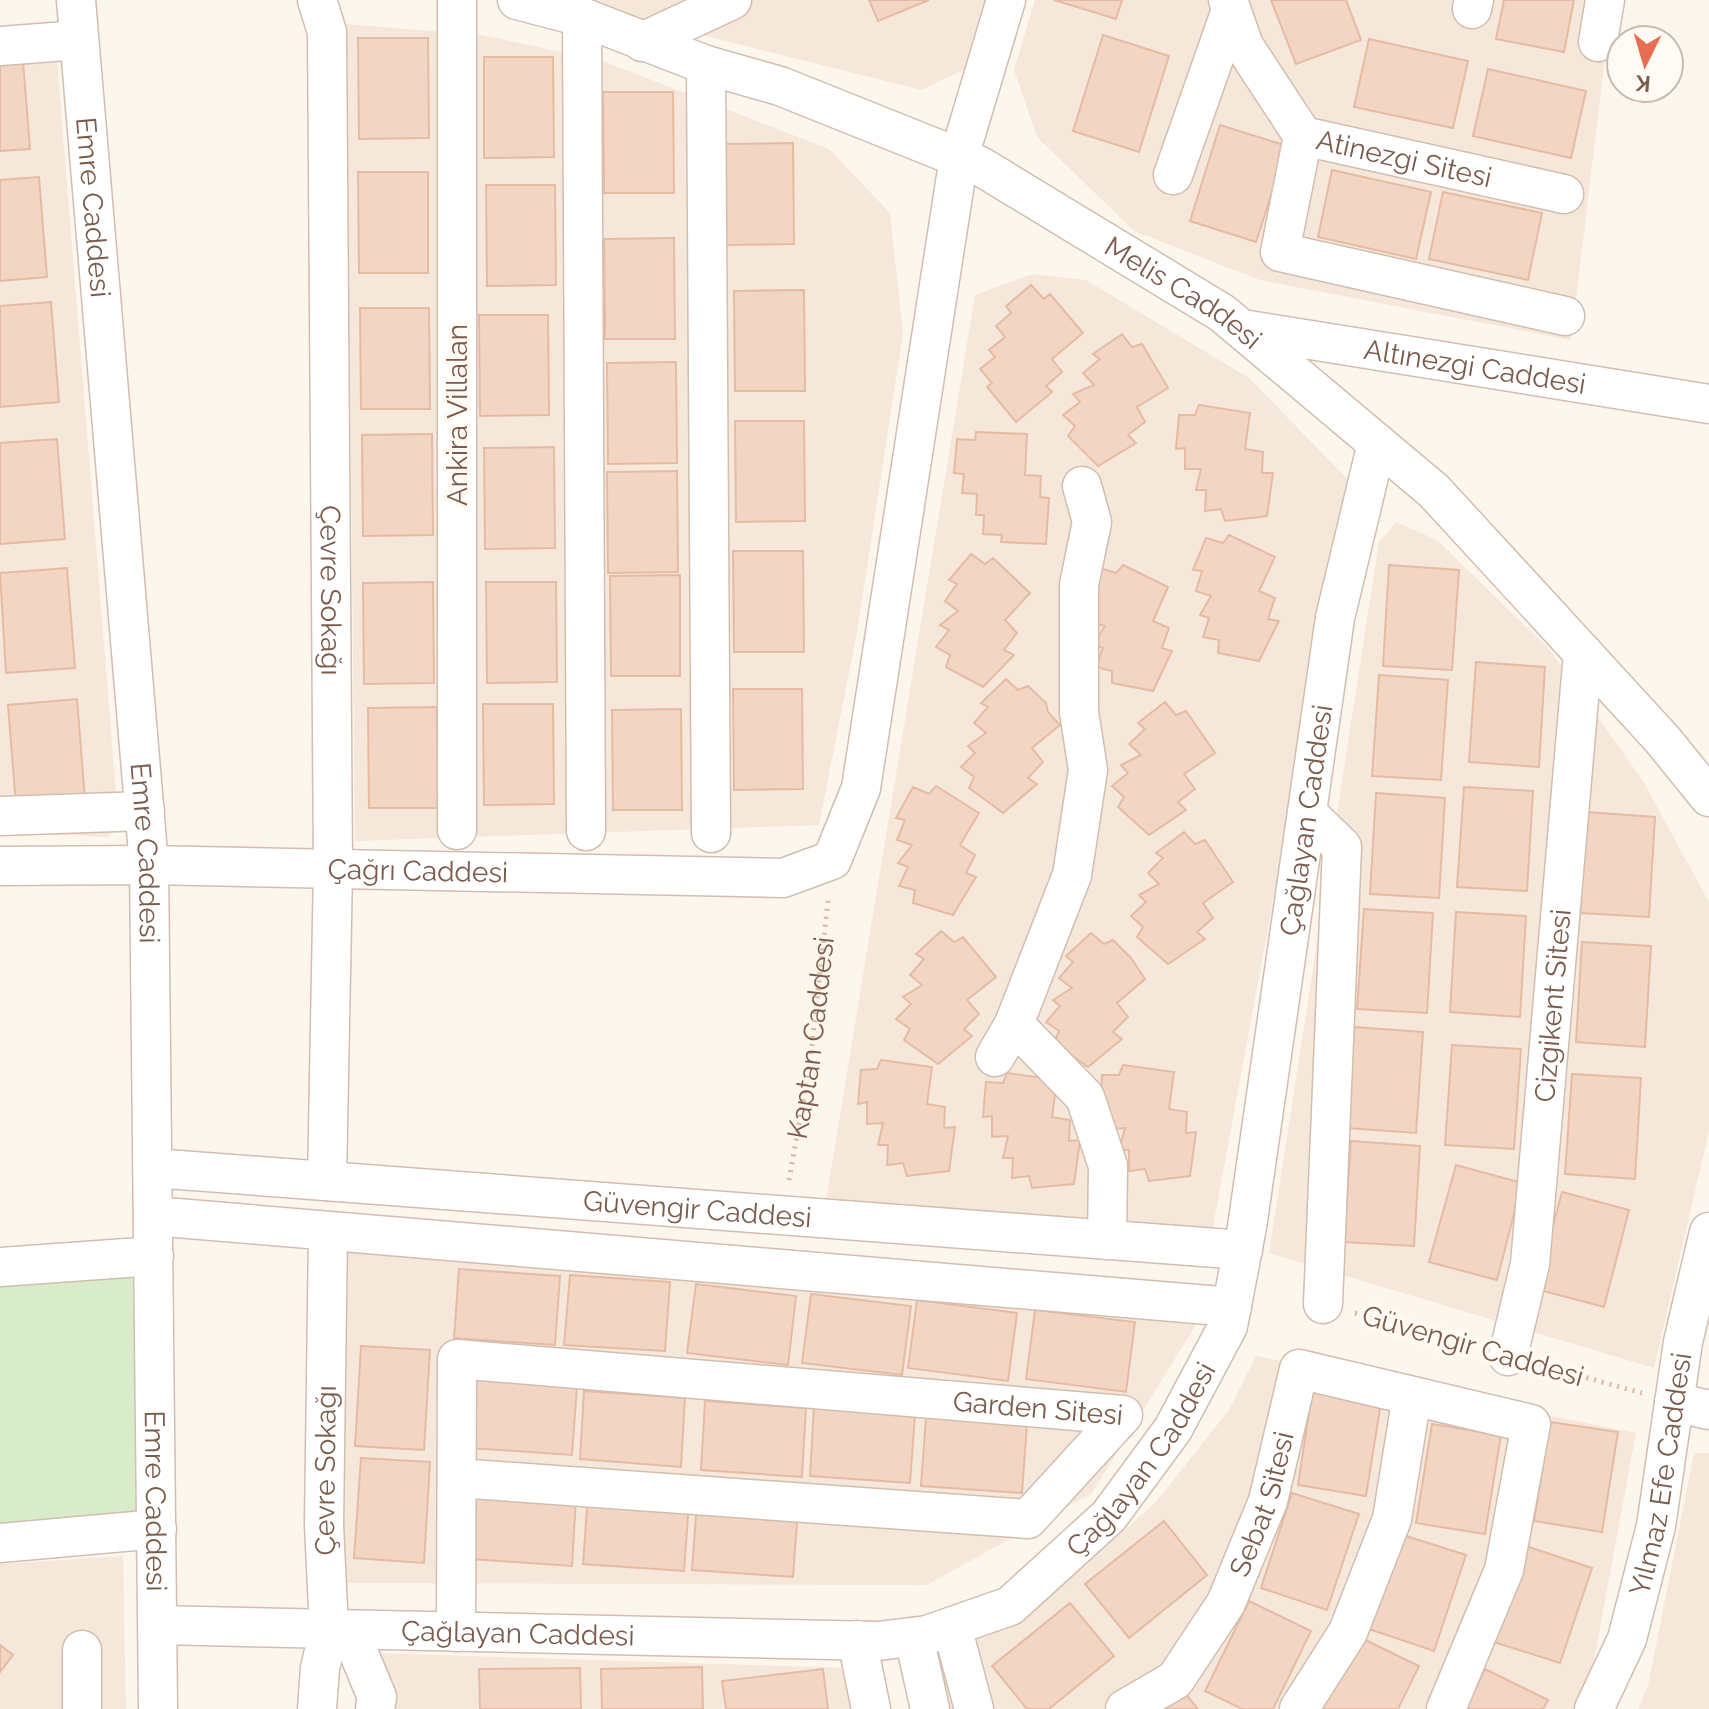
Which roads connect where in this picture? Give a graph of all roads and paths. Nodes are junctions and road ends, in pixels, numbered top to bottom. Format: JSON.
{"nodes":[{"id":1,"x":76,"y":0,"type":"edge"},
{"id":2,"x":317,"y":0,"type":"edge"},
{"id":3,"x":457,"y":0,"type":"edge"},
{"id":4,"x":517,"y":0,"type":"edge"},
{"id":5,"x":732,"y":0,"type":"edge"},
{"id":6,"x":1006,"y":0,"type":"edge"},
{"id":7,"x":1605,"y":0,"type":"edge"},
{"id":8,"x":1230,"y":5,"type":"edge"},
{"id":9,"x":582,"y":17,"type":"junction"},
{"id":10,"x":79,"y":40,"type":"junction"},
{"id":11,"x":642,"y":42,"type":"junction"},
{"id":12,"x":1598,"y":42,"type":"dead end"},
{"id":13,"x":0,"y":46,"type":"edge"},
{"id":14,"x":706,"y":65,"type":"junction"},
{"id":15,"x":1303,"y":136,"type":"junction"},
{"id":16,"x":959,"y":157,"type":"junction"},
{"id":17,"x":1173,"y":175,"type":"dead end"},
{"id":18,"x":1564,"y":194,"type":"dead end"},
{"id":19,"x":1565,"y":316,"type":"dead end"},
{"id":20,"x":1239,"y":329,"type":"junction"},
{"id":21,"x":1709,"y":404,"type":"edge"},
{"id":22,"x":1377,"y":443,"type":"junction"},
{"id":23,"x":1082,"y":486,"type":"dead end"},
{"id":24,"x":1583,"y":653,"type":"junction"},
{"id":25,"x":1709,"y":797,"type":"edge"},
{"id":26,"x":145,"y":811,"type":"junction"},
{"id":27,"x":1307,"y":813,"type":"junction"},
{"id":28,"x":0,"y":816,"type":"edge"},
{"id":29,"x":457,"y":830,"type":"dead end"},
{"id":30,"x":586,"y":831,"type":"dead end"},
{"id":31,"x":711,"y":833,"type":"dead end"},
{"id":32,"x":832,"y":860,"type":"junction"},
{"id":33,"x":149,"y":865,"type":"junction"},
{"id":34,"x":0,"y":866,"type":"edge"},
{"id":35,"x":333,"y":869,"type":"junction"},
{"id":36,"x":1014,"y":1024,"type":"junction"},
{"id":37,"x":995,"y":1057,"type":"dead end"},
{"id":38,"x":153,"y":1168,"type":"junction"},
{"id":39,"x":327,"y":1181,"type":"junction"},
{"id":40,"x":782,"y":1215,"type":"junction"},
{"id":41,"x":153,"y":1216,"type":"junction"},
{"id":42,"x":328,"y":1231,"type":"junction"},
{"id":43,"x":1709,"y":1232,"type":"edge"},
{"id":44,"x":1107,"y":1240,"type":"junction"},
{"id":45,"x":1243,"y":1250,"type":"junction"},
{"id":46,"x":154,"y":1256,"type":"junction"},
{"id":47,"x":0,"y":1267,"type":"edge"},
{"id":48,"x":1323,"y":1304,"type":"joint"},
{"id":49,"x":1232,"y":1307,"type":"junction"},
{"id":50,"x":1508,"y":1356,"type":"junction"},
{"id":51,"x":1412,"y":1396,"type":"junction"},
{"id":52,"x":1691,"y":1406,"type":"edge"},
{"id":53,"x":457,"y":1478,"type":"junction"},
{"id":54,"x":157,"y":1529,"type":"junction"},
{"id":55,"x":0,"y":1543,"type":"edge"},
{"id":56,"x":158,"y":1625,"type":"junction"},
{"id":57,"x":952,"y":1627,"type":"junction"},
{"id":58,"x":339,"y":1630,"type":"junction"},
{"id":59,"x":456,"y":1632,"type":"junction"},
{"id":60,"x":914,"y":1637,"type":"junction"},
{"id":61,"x":857,"y":1640,"type":"junction"},
{"id":62,"x":82,"y":1650,"type":"dead end"},
{"id":63,"x":82,"y":1709,"type":"edge"},
{"id":64,"x":158,"y":1709,"type":"edge"},
{"id":65,"x":317,"y":1709,"type":"edge"},
{"id":66,"x":375,"y":1709,"type":"edge"},
{"id":67,"x":871,"y":1709,"type":"edge"},
{"id":68,"x":930,"y":1709,"type":"edge"},
{"id":69,"x":974,"y":1709,"type":"edge"},
{"id":70,"x":1125,"y":1709,"type":"edge"},
{"id":71,"x":1299,"y":1709,"type":"edge"},
{"id":72,"x":1446,"y":1709,"type":"edge"},
{"id":73,"x":1594,"y":1709,"type":"edge"}],
"edges":[{"from":1,"to":10,"type":"street","name":"Emre Caddesi"},
{"from":2,"to":35,"type":"street","name":"Çevre Sokağı"},
{"from":3,"to":29,"type":"street","name":"Ankira Villalan"},
{"from":4,"to":9,"type":"street","name":"Melis Caddesi"},
{"from":5,"to":11,"type":"street"},
{"from":6,"to":16,"type":"street"},
{"from":7,"to":12,"type":"street"},
{"from":8,"to":15,"type":"street","name":"Atinezgi Sitesi"},
{"from":8,"to":17,"type":"street"},
{"from":9,"to":11,"type":"street","name":"Melis Caddesi"},
{"from":9,"to":30,"type":"street"},
{"from":10,"to":13,"type":"street"},
{"from":10,"to":26,"type":"street","name":"Emre Caddesi"},
{"from":11,"to":14,"type":"street","name":"Melis Caddesi"},
{"from":14,"to":16,"type":"street","name":"Melis Caddesi"},
{"from":14,"to":31,"type":"street"},
{"from":15,"to":18,"type":"street","name":"Atinezgi Sitesi"},
{"from":15,"to":19,"type":"street"},
{"from":16,"to":20,"type":"street","name":"Melis Caddesi"},
{"from":16,"to":32,"type":"street"},
{"from":20,"to":21,"type":"street","name":"Altınezgi Caddesi"},
{"from":20,"to":22,"type":"street","name":"Melis Caddesi"},
{"from":22,"to":24,"type":"street","name":"Melis Caddesi"},
{"from":22,"to":27,"type":"street","name":"Çağlayan Caddesi"},
{"from":23,"to":36,"type":"street"},
{"from":24,"to":25,"type":"street","name":"Melis Caddesi"},
{"from":24,"to":50,"type":"street","name":"Cizgikent Sitesi"},
{"from":26,"to":28,"type":"street"},
{"from":26,"to":33,"type":"street","name":"Emre Caddesi"},
{"from":27,"to":45,"type":"street","name":"Çağlayan Caddesi"},
{"from":27,"to":48,"type":"street"},
{"from":32,"to":35,"type":"street","name":"Çağrı Caddesi"},
{"from":32,"to":40,"type":"path","name":"Kaptan Caddesi"},
{"from":33,"to":34,"type":"street","name":"Çağrı Caddesi"},
{"from":33,"to":35,"type":"street","name":"Çağrı Caddesi"},
{"from":33,"to":38,"type":"street","name":"Emre Caddesi"},
{"from":35,"to":39,"type":"street","name":"Çevre Sokağı"},
{"from":36,"to":37,"type":"street"},
{"from":36,"to":44,"type":"street"},
{"from":38,"to":39,"type":"street","name":"Güvengir Caddesi"},
{"from":38,"to":41,"type":"street","name":"Emre Caddesi"},
{"from":39,"to":40,"type":"street","name":"Güvengir Caddesi"},
{"from":40,"to":44,"type":"street","name":"Güvengir Caddesi"},
{"from":41,"to":42,"type":"street","name":"Güvengir Caddesi"},
{"from":41,"to":46,"type":"street","name":"Emre Caddesi"},
{"from":42,"to":49,"type":"street","name":"Güvengir Caddesi"},
{"from":42,"to":58,"type":"street","name":"Çevre Sokağı"},
{"from":43,"to":52,"type":"street","name":"Yılmaz Efe Caddesi"},
{"from":44,"to":45,"type":"street","name":"Güvengir Caddesi"},
{"from":45,"to":49,"type":"street","name":"Çağlayan Caddesi"},
{"from":46,"to":47,"type":"street"},
{"from":46,"to":54,"type":"street","name":"Emre Caddesi"},
{"from":48,"to":50,"type":"path","name":"Güvengir Caddesi"},
{"from":49,"to":57,"type":"street","name":"Çağlayan Caddesi"},
{"from":50,"to":52,"type":"path","name":"Güvengir Caddesi"},
{"from":51,"to":70,"type":"street","name":"Sebat Sitesi"},
{"from":51,"to":71,"type":"street"},
{"from":51,"to":72,"type":"street","name":"Sebat Sitesi"},
{"from":52,"to":73,"type":"street","name":"Yılmaz Efe Caddesi"},
{"from":53,"to":53,"type":"street","name":"Garden Sitesi"},
{"from":53,"to":59,"type":"street","name":"Garden Sitesi"},
{"from":54,"to":55,"type":"street"},
{"from":54,"to":56,"type":"street","name":"Emre Caddesi"},
{"from":56,"to":58,"type":"street","name":"Çağlayan Caddesi"},
{"from":56,"to":64,"type":"street","name":"Emre Caddesi"},
{"from":57,"to":60,"type":"street","name":"Çağlayan Caddesi"},
{"from":57,"to":69,"type":"street"},
{"from":58,"to":59,"type":"street","name":"Çağlayan Caddesi"},
{"from":58,"to":65,"type":"street","name":"Çevre Sokağı"},
{"from":58,"to":66,"type":"street"},
{"from":59,"to":61,"type":"street","name":"Çağlayan Caddesi"},
{"from":60,"to":61,"type":"street","name":"Çağlayan Caddesi"},
{"from":60,"to":68,"type":"street"},
{"from":61,"to":67,"type":"street"},
{"from":62,"to":63,"type":"street"}]}
